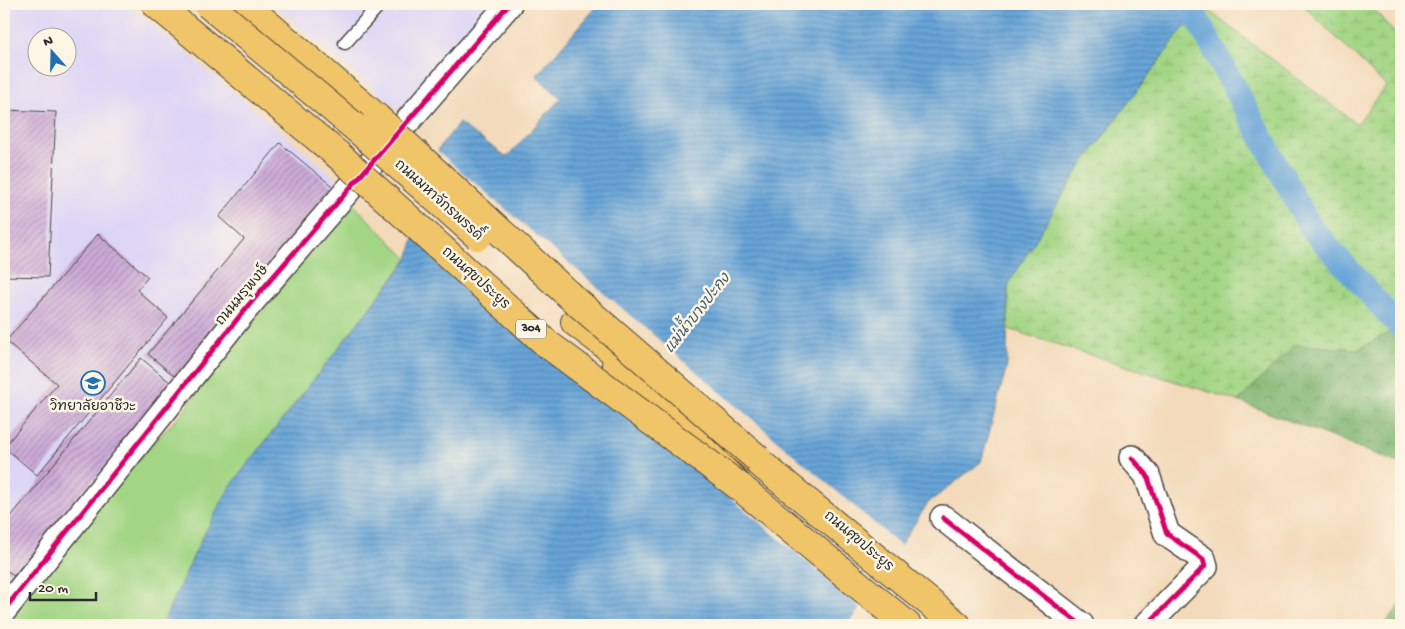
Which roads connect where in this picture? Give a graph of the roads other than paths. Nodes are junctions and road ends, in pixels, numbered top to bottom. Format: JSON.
{"nodes":[{"id":1,"x":156,"y":4,"type":"edge"},
{"id":2,"x":208,"y":4,"type":"edge"},
{"id":3,"x":244,"y":4,"type":"edge"},
{"id":4,"x":380,"y":4,"type":"edge"},
{"id":5,"x":509,"y":4,"type":"edge"},
{"id":6,"x":345,"y":43,"type":"dead end"},
{"id":7,"x":575,"y":322,"type":"junction"},
{"id":8,"x":1132,"y":458,"type":"dead end"},
{"id":9,"x":758,"y":460,"type":"junction"},
{"id":10,"x":740,"y":487,"type":"junction"},
{"id":11,"x":942,"y":518,"type":"dead end"},
{"id":12,"x":4,"y":610,"type":"edge"},
{"id":13,"x":907,"y":625,"type":"edge"},
{"id":14,"x":957,"y":625,"type":"edge"},
{"id":15,"x":1081,"y":625,"type":"edge"},
{"id":16,"x":1146,"y":625,"type":"edge"}],
"edges":[{"from":1,"to":10,"type":"main road","name":"ถนนศุขประยูร","number":"304","bridge":true},
{"from":2,"to":7,"type":"main road","name":"ถนนมหาจักรพรรดิ์","bridge":true},
{"from":3,"to":9,"type":"main road","name":"ถนนศุขประยูร","bridge":true},
{"from":4,"to":6,"type":"lane"},
{"from":5,"to":12,"type":"street","name":"ถนนมรุพงษ์"},
{"from":7,"to":9,"type":"main road","name":"ถนนศุขประยูร","bridge":true},
{"from":7,"to":10,"type":"main road","name":"ถนนศุขประยูร","number":"304","bridge":true},
{"from":8,"to":16,"type":"street"},
{"from":9,"to":14,"type":"main road","name":"ถนนศุขประยูร"},
{"from":10,"to":13,"type":"main road","name":"ถนนศุขประยูร","number":"304"},
{"from":11,"to":15,"type":"street"}]}
